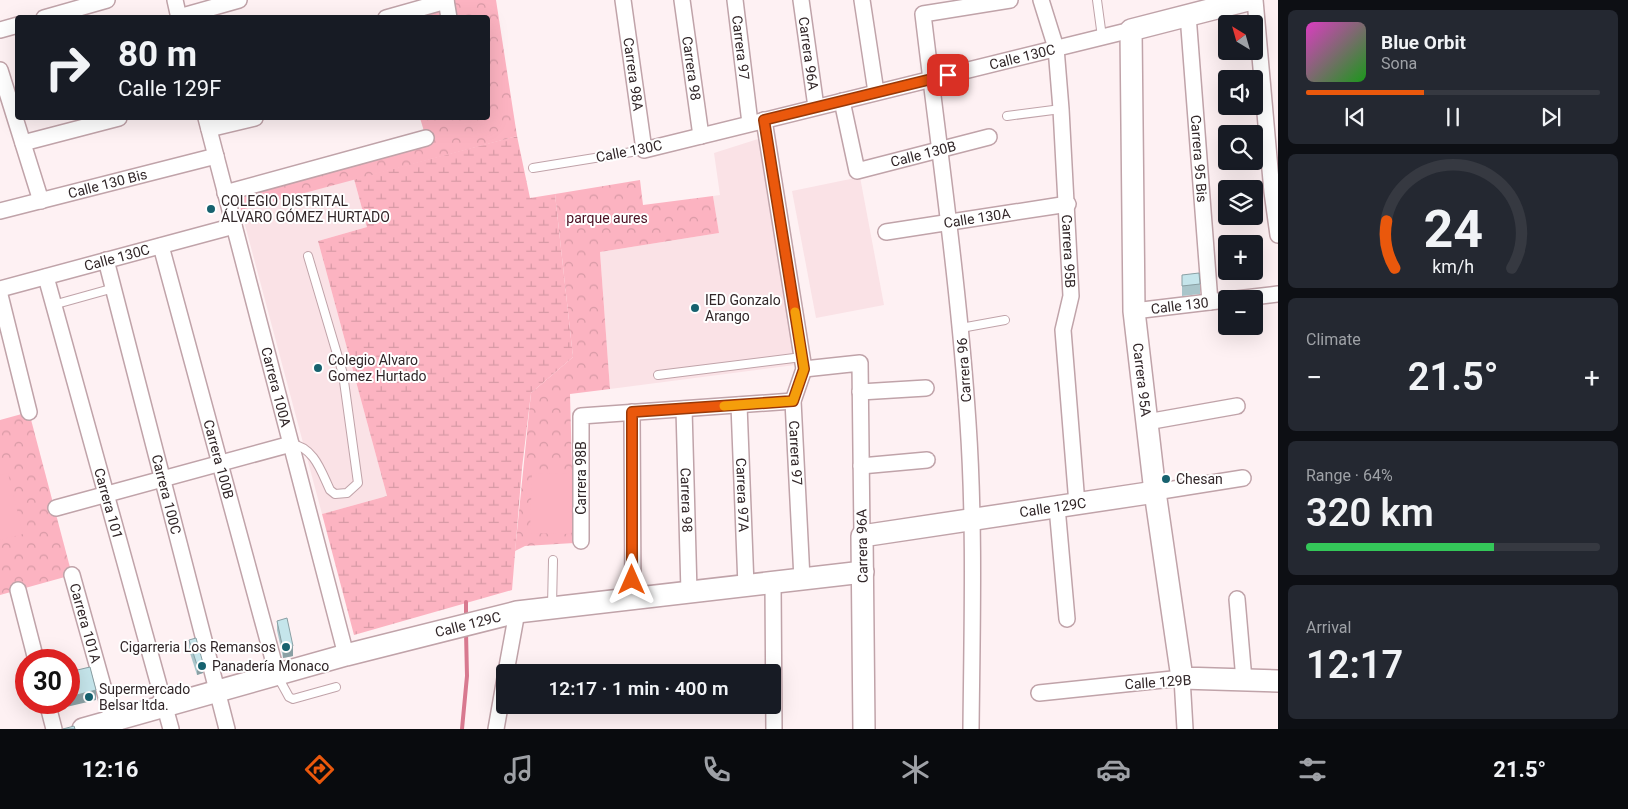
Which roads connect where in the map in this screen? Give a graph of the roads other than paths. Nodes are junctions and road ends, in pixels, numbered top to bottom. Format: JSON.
{"nodes":[{"id":1,"x":107,"y":0,"type":"edge"},
{"id":2,"x":175,"y":0,"type":"edge"},
{"id":3,"x":240,"y":0,"type":"edge"},
{"id":4,"x":446,"y":0,"type":"edge"},
{"id":5,"x":623,"y":0,"type":"edge"},
{"id":6,"x":682,"y":0,"type":"edge"},
{"id":7,"x":735,"y":0,"type":"edge"},
{"id":8,"x":801,"y":0,"type":"edge"},
{"id":9,"x":862,"y":0,"type":"edge"},
{"id":10,"x":1010,"y":0,"type":"edge"},
{"id":11,"x":1041,"y":0,"type":"edge"},
{"id":12,"x":1097,"y":0,"type":"edge"},
{"id":13,"x":1248,"y":0,"type":"edge"},
{"id":14,"x":1255,"y":0,"type":"edge"},
{"id":15,"x":54,"y":15,"type":"edge"},
{"id":16,"x":179,"y":15,"type":"edge"},
{"id":17,"x":186,"y":15,"type":"edge"},
{"id":18,"x":396,"y":15,"type":"edge"},
{"id":19,"x":449,"y":15,"type":"edge"},
{"id":20,"x":1188,"y":15,"type":"junction"},
{"id":21,"x":15,"y":26,"type":"edge"},
{"id":22,"x":0,"y":30,"type":"edge"},
{"id":23,"x":1131,"y":30,"type":"junction"},
{"id":24,"x":1102,"y":37,"type":"junction"},
{"id":25,"x":1056,"y":48,"type":"junction"},
{"id":26,"x":0,"y":70,"type":"edge"},
{"id":27,"x":930,"y":79,"type":"junction"},
{"id":28,"x":12,"y":87,"type":"edge"},
{"id":29,"x":876,"y":92,"type":"junction"},
{"id":30,"x":842,"y":101,"type":"junction"},
{"id":31,"x":15,"y":104,"type":"edge"},
{"id":32,"x":816,"y":107,"type":"junction"},
{"id":33,"x":1061,"y":109,"type":"junction"},
{"id":34,"x":1008,"y":116,"type":"dead end"},
{"id":35,"x":18,"y":120,"type":"edge"},
{"id":36,"x":111,"y":120,"type":"edge"},
{"id":37,"x":236,"y":120,"type":"edge"},
{"id":38,"x":757,"y":122,"type":"junction"},
{"id":39,"x":207,"y":123,"type":"edge"},
{"id":40,"x":701,"y":136,"type":"junction"},
{"id":41,"x":989,"y":137,"type":"dead end"},
{"id":42,"x":426,"y":138,"type":"dead end"},
{"id":43,"x":22,"y":143,"type":"junction"},
{"id":44,"x":941,"y":149,"type":"junction"},
{"id":45,"x":644,"y":150,"type":"junction"},
{"id":46,"x":216,"y":156,"type":"junction"},
{"id":47,"x":533,"y":168,"type":"dead end"},
{"id":48,"x":1275,"y":192,"type":"edge"},
{"id":49,"x":225,"y":193,"type":"junction"},
{"id":50,"x":41,"y":201,"type":"junction"},
{"id":51,"x":1068,"y":204,"type":"junction"},
{"id":52,"x":0,"y":211,"type":"edge"},
{"id":53,"x":950,"y":222,"type":"junction"},
{"id":54,"x":234,"y":226,"type":"junction"},
{"id":55,"x":886,"y":232,"type":"dead end"},
{"id":56,"x":1278,"y":235,"type":"edge"},
{"id":57,"x":161,"y":246,"type":"junction"},
{"id":58,"x":308,"y":256,"type":"dead end"},
{"id":59,"x":106,"y":260,"type":"junction"},
{"id":60,"x":46,"y":277,"type":"junction"},
{"id":61,"x":114,"y":288,"type":"junction"},
{"id":62,"x":0,"y":289,"type":"edge"},
{"id":63,"x":1278,"y":294,"type":"edge"},
{"id":64,"x":0,"y":295,"type":"edge"},
{"id":65,"x":1263,"y":296,"type":"edge"},
{"id":66,"x":1218,"y":301,"type":"edge"},
{"id":67,"x":1210,"y":302,"type":"junction"},
{"id":68,"x":53,"y":305,"type":"junction"},
{"id":69,"x":1134,"y":311,"type":"junction"},
{"id":70,"x":1006,"y":320,"type":"dead end"},
{"id":71,"x":961,"y":328,"type":"junction"},
{"id":72,"x":803,"y":363,"type":"junction"},
{"id":73,"x":658,"y":375,"type":"dead end"},
{"id":74,"x":926,"y":388,"type":"dead end"},
{"id":75,"x":860,"y":392,"type":"junction"},
{"id":76,"x":793,"y":401,"type":"junction"},
{"id":77,"x":739,"y":405,"type":"junction"},
{"id":78,"x":1237,"y":406,"type":"dead end"},
{"id":79,"x":684,"y":409,"type":"junction"},
{"id":80,"x":28,"y":412,"type":"dead end"},
{"id":81,"x":632,"y":412,"type":"junction"},
{"id":82,"x":1147,"y":422,"type":"junction"},
{"id":83,"x":291,"y":444,"type":"junction"},
{"id":84,"x":927,"y":460,"type":"dead end"},
{"id":85,"x":219,"y":463,"type":"junction"},
{"id":86,"x":861,"y":466,"type":"junction"},
{"id":87,"x":163,"y":478,"type":"junction"},
{"id":88,"x":1243,"y":478,"type":"dead end"},
{"id":89,"x":1155,"y":492,"type":"junction"},
{"id":90,"x":106,"y":494,"type":"junction"},
{"id":91,"x":1067,"y":506,"type":"junction"},
{"id":92,"x":56,"y":508,"type":"dead end"},
{"id":93,"x":974,"y":520,"type":"junction"},
{"id":94,"x":862,"y":536,"type":"junction"},
{"id":95,"x":581,"y":541,"type":"dead end"},
{"id":96,"x":553,"y":560,"type":"dead end"},
{"id":97,"x":863,"y":572,"type":"junction"},
{"id":98,"x":72,"y":575,"type":"dead end"},
{"id":99,"x":802,"y":580,"type":"junction"},
{"id":100,"x":773,"y":583,"type":"junction"},
{"id":101,"x":746,"y":586,"type":"junction"},
{"id":102,"x":18,"y":590,"type":"dead end"},
{"id":103,"x":689,"y":592,"type":"junction"},
{"id":104,"x":633,"y":599,"type":"junction"},
{"id":105,"x":1238,"y":599,"type":"dead end"},
{"id":106,"x":552,"y":608,"type":"junction"},
{"id":107,"x":517,"y":612,"type":"junction"},
{"id":108,"x":1067,"y":619,"type":"dead end"},
{"id":109,"x":33,"y":649,"type":"edge"},
{"id":110,"x":346,"y":655,"type":"junction"},
{"id":111,"x":507,"y":664,"type":"edge"},
{"id":112,"x":773,"y":664,"type":"edge"},
{"id":113,"x":277,"y":674,"type":"junction"},
{"id":114,"x":1182,"y":678,"type":"junction"},
{"id":115,"x":1244,"y":680,"type":"junction"},
{"id":116,"x":1278,"y":681,"type":"edge"},
{"id":117,"x":336,"y":686,"type":"dead end"},
{"id":118,"x":217,"y":691,"type":"junction"},
{"id":119,"x":1039,"y":693,"type":"dead end"},
{"id":120,"x":165,"y":706,"type":"junction"},
{"id":121,"x":50,"y":714,"type":"edge"},
{"id":122,"x":499,"y":714,"type":"edge"},
{"id":123,"x":774,"y":714,"type":"edge"},
{"id":124,"x":114,"y":725,"type":"edge"},
{"id":125,"x":54,"y":729,"type":"edge"},
{"id":126,"x":83,"y":729,"type":"edge"},
{"id":127,"x":171,"y":729,"type":"edge"},
{"id":128,"x":227,"y":729,"type":"edge"},
{"id":129,"x":496,"y":729,"type":"edge"},
{"id":130,"x":774,"y":729,"type":"edge"},
{"id":131,"x":864,"y":729,"type":"edge"},
{"id":132,"x":971,"y":729,"type":"edge"},
{"id":133,"x":1185,"y":729,"type":"edge"}],
"edges":[{"from":1,"to":15,"type":"street"},
{"from":2,"to":16,"type":"street"},
{"from":3,"to":17,"type":"street"},
{"from":4,"to":18,"type":"street"},
{"from":4,"to":19,"type":"street"},
{"from":5,"to":45,"type":"street","name":"Carrera 98A"},
{"from":6,"to":40,"type":"street","name":"Carrera 98"},
{"from":7,"to":38,"type":"street","name":"Carrera 97"},
{"from":8,"to":32,"type":"street","name":"Carrera 96A"},
{"from":9,"to":29,"type":"street"},
{"from":10,"to":27,"type":"street","name":"Carrera 96"},
{"from":11,"to":25,"type":"street","name":"Carrera 95B"},
{"from":12,"to":24,"type":"lane"},
{"from":13,"to":20,"type":"street","name":"Calle 130C"},
{"from":14,"to":48,"type":"street"},
{"from":20,"to":23,"type":"street","name":"Calle 130C"},
{"from":20,"to":67,"type":"street","name":"Carrera 95 Bis"},
{"from":21,"to":22,"type":"street"},
{"from":23,"to":24,"type":"street","name":"Calle 130C"},
{"from":23,"to":69,"type":"street","name":"Carrera 95A"},
{"from":24,"to":25,"type":"street","name":"Calle 130C"},
{"from":25,"to":27,"type":"street","name":"Calle 130C"},
{"from":25,"to":33,"type":"street","name":"Carrera 95B"},
{"from":26,"to":28,"type":"street"},
{"from":27,"to":29,"type":"street","name":"Calle 130C"},
{"from":27,"to":44,"type":"street","name":"Carrera 96"},
{"from":28,"to":31,"type":"street"},
{"from":29,"to":30,"type":"street","name":"Calle 130C"},
{"from":30,"to":32,"type":"street","name":"Calle 130C"},
{"from":30,"to":44,"type":"street","name":"Calle 130B"},
{"from":32,"to":38,"type":"street","name":"Calle 130C"},
{"from":33,"to":34,"type":"lane"},
{"from":33,"to":51,"type":"street","name":"Carrera 95B"},
{"from":35,"to":43,"type":"street"},
{"from":36,"to":43,"type":"street"},
{"from":37,"to":39,"type":"street"},
{"from":38,"to":40,"type":"street","name":"Calle 130C"},
{"from":38,"to":72,"type":"street","name":"Carrera 97"},
{"from":39,"to":46,"type":"street","name":"Carrera 100A"},
{"from":40,"to":45,"type":"street","name":"Calle 130C"},
{"from":41,"to":44,"type":"street","name":"Calle 130B"},
{"from":42,"to":49,"type":"street"},
{"from":43,"to":50,"type":"street"},
{"from":44,"to":53,"type":"street","name":"Carrera 96"},
{"from":45,"to":47,"type":"lane","name":"Calle 130C"},
{"from":46,"to":49,"type":"street","name":"Carrera 100A"},
{"from":46,"to":50,"type":"street","name":"Calle 130 Bis"},
{"from":48,"to":56,"type":"street"},
{"from":49,"to":54,"type":"street","name":"Carrera 100A"},
{"from":50,"to":52,"type":"street","name":"Calle 130 Bis"},
{"from":51,"to":53,"type":"street","name":"Calle 130A"},
{"from":51,"to":91,"type":"street","name":"Carrera 95B"},
{"from":53,"to":55,"type":"street","name":"Calle 130A"},
{"from":53,"to":71,"type":"street","name":"Carrera 96"},
{"from":54,"to":57,"type":"street","name":"Calle 130C"},
{"from":54,"to":83,"type":"street","name":"Carrera 100A"},
{"from":57,"to":59,"type":"street","name":"Calle 130C"},
{"from":57,"to":85,"type":"street","name":"Carrera 100B"},
{"from":58,"to":83,"type":"lane"},
{"from":59,"to":60,"type":"street","name":"Calle 130C"},
{"from":59,"to":61,"type":"street","name":"Carrera 100C"},
{"from":60,"to":62,"type":"street","name":"Calle 130C"},
{"from":60,"to":68,"type":"street","name":"Carrera 101"},
{"from":61,"to":68,"type":"lane"},
{"from":61,"to":87,"type":"street","name":"Carrera 100C"},
{"from":63,"to":65,"type":"street"},
{"from":64,"to":80,"type":"street"},
{"from":66,"to":67,"type":"street","name":"Calle 130"},
{"from":67,"to":69,"type":"street","name":"Calle 130"},
{"from":68,"to":90,"type":"street","name":"Carrera 101"},
{"from":69,"to":82,"type":"street","name":"Carrera 95A"},
{"from":70,"to":71,"type":"lane"},
{"from":71,"to":93,"type":"street","name":"Carrera 96"},
{"from":72,"to":73,"type":"lane"},
{"from":72,"to":75,"type":"street","name":"Carrera 96A"},
{"from":72,"to":76,"type":"street","name":"Carrera 97"},
{"from":74,"to":75,"type":"street"},
{"from":75,"to":86,"type":"street","name":"Carrera 96A"},
{"from":76,"to":77,"type":"street"},
{"from":76,"to":99,"type":"street","name":"Carrera 97"},
{"from":77,"to":79,"type":"street"},
{"from":77,"to":101,"type":"street","name":"Carrera 97A"},
{"from":78,"to":82,"type":"street"},
{"from":79,"to":81,"type":"street"},
{"from":79,"to":103,"type":"street","name":"Carrera 98"},
{"from":81,"to":95,"type":"street","name":"Carrera 98B"},
{"from":81,"to":104,"type":"street"},
{"from":82,"to":89,"type":"street","name":"Carrera 95A"},
{"from":83,"to":85,"type":"street"},
{"from":83,"to":110,"type":"street","name":"Carrera 100A"},
{"from":84,"to":86,"type":"street"},
{"from":85,"to":87,"type":"street"},
{"from":85,"to":113,"type":"street","name":"Carrera 100B"},
{"from":86,"to":94,"type":"street","name":"Carrera 96A"},
{"from":87,"to":90,"type":"street"},
{"from":87,"to":118,"type":"street","name":"Carrera 100C"},
{"from":88,"to":89,"type":"street","name":"Calle 129C"},
{"from":89,"to":91,"type":"street","name":"Calle 129C"},
{"from":89,"to":114,"type":"street","name":"Carrera 95A"},
{"from":90,"to":92,"type":"street"},
{"from":90,"to":120,"type":"street","name":"Carrera 101"},
{"from":91,"to":93,"type":"street","name":"Calle 129C"},
{"from":91,"to":108,"type":"street","name":"Carrera 95B"},
{"from":93,"to":94,"type":"street","name":"Calle 129C"},
{"from":93,"to":132,"type":"street","name":"Carrera 96"},
{"from":94,"to":97,"type":"street","name":"Carrera 96A"},
{"from":96,"to":106,"type":"lane"},
{"from":97,"to":99,"type":"street","name":"Calle 129C"},
{"from":97,"to":131,"type":"street","name":"Carrera 96A"},
{"from":98,"to":124,"type":"street","name":"Carrera 101A"},
{"from":99,"to":100,"type":"street","name":"Calle 129C"},
{"from":100,"to":101,"type":"street","name":"Calle 129C"},
{"from":100,"to":112,"type":"street"},
{"from":101,"to":103,"type":"street","name":"Calle 129C"},
{"from":102,"to":109,"type":"street"},
{"from":103,"to":104,"type":"street","name":"Calle 129C"},
{"from":104,"to":106,"type":"street","name":"Calle 129C"},
{"from":105,"to":115,"type":"street"},
{"from":106,"to":107,"type":"street","name":"Calle 129C"},
{"from":107,"to":110,"type":"street","name":"Calle 129C"},
{"from":107,"to":111,"type":"street"},
{"from":110,"to":113,"type":"street","name":"Calle 129C"},
{"from":113,"to":117,"type":"lane"},
{"from":113,"to":118,"type":"street","name":"Calle 129C"},
{"from":114,"to":115,"type":"street","name":"Calle 129B"},
{"from":114,"to":119,"type":"street","name":"Calle 129B"},
{"from":114,"to":133,"type":"street","name":"Carrera 95A"},
{"from":115,"to":116,"type":"street","name":"Calle 129B"},
{"from":118,"to":120,"type":"street","name":"Calle 129C"},
{"from":118,"to":128,"type":"street","name":"Carrera 100C"},
{"from":120,"to":124,"type":"street","name":"Calle 129C"},
{"from":120,"to":127,"type":"street","name":"Carrera 101"},
{"from":121,"to":125,"type":"street"},
{"from":122,"to":129,"type":"street"},
{"from":123,"to":130,"type":"street"},
{"from":124,"to":126,"type":"street","name":"Calle 129C"}]}
